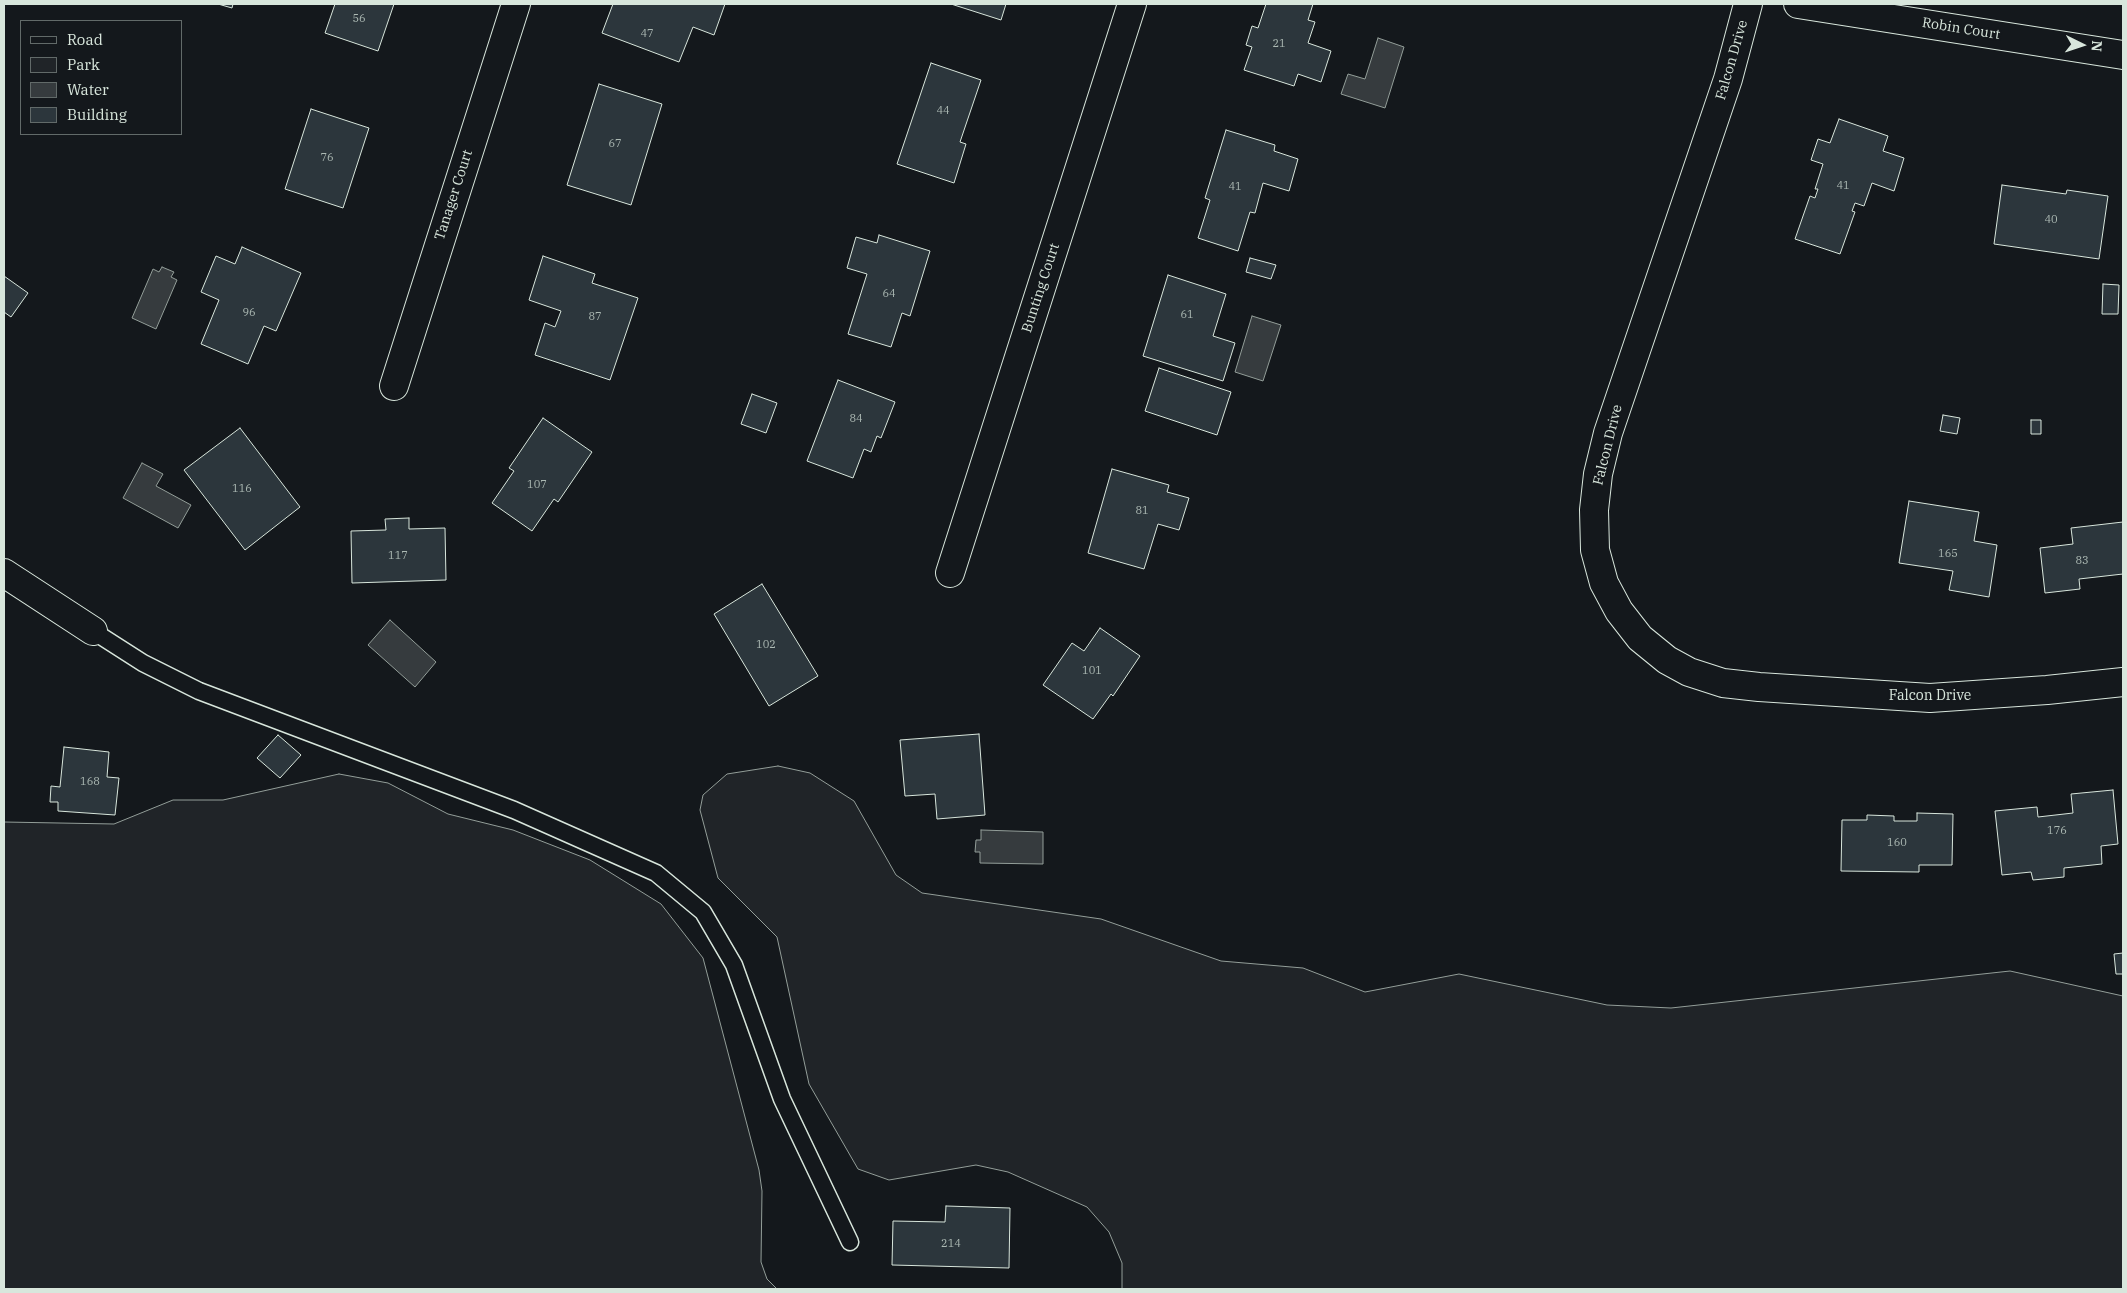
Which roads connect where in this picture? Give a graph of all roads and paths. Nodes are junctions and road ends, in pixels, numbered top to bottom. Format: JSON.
{"nodes":[{"id":1,"x":516,"y":4,"type":"edge"},
{"id":2,"x":1132,"y":4,"type":"edge"},
{"id":3,"x":1748,"y":4,"type":"edge"},
{"id":4,"x":1798,"y":4,"type":"edge"},
{"id":5,"x":2123,"y":55,"type":"edge"},
{"id":6,"x":394,"y":386,"type":"dead end"},
{"id":7,"x":4,"y":573,"type":"edge"},
{"id":8,"x":950,"y":573,"type":"dead end"},
{"id":9,"x":93,"y":631,"type":"joint"},
{"id":10,"x":2123,"y":684,"type":"edge"},
{"id":11,"x":850,"y":1242,"type":"dead end"}],
"edges":[{"from":1,"to":6,"type":"street","name":"Tanager Court"},
{"from":2,"to":8,"type":"street","name":"Bunting Court"},
{"from":3,"to":10,"type":"street","name":"Falcon Drive"},
{"from":4,"to":5,"type":"street","name":"Robin Court"},
{"from":7,"to":9,"type":"street"},
{"from":9,"to":11,"type":"lane"}]}
